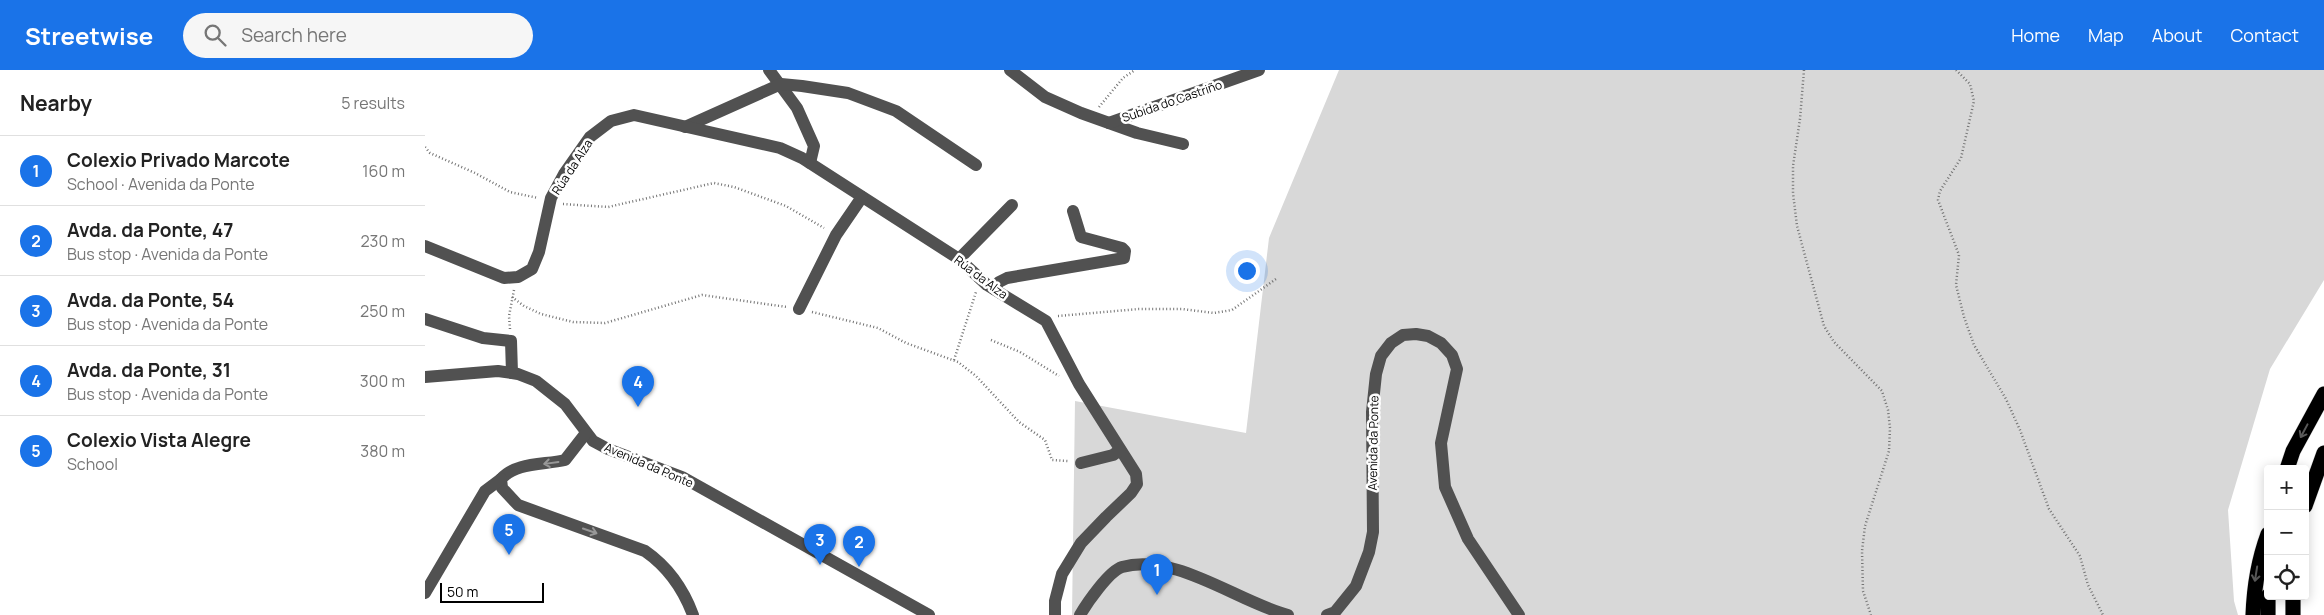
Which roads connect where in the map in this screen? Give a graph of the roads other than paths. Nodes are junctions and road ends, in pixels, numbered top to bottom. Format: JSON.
{"nodes":[{"id":1,"x":769,"y":70,"type":"edge"},
{"id":2,"x":1010,"y":70,"type":"edge"},
{"id":3,"x":1225,"y":70,"type":"edge"},
{"id":4,"x":1259,"y":70,"type":"edge"},
{"id":5,"x":1235,"y":79,"type":"junction"},
{"id":6,"x":781,"y":84,"type":"junction"},
{"id":7,"x":1109,"y":123,"type":"junction"},
{"id":8,"x":685,"y":127,"type":"junction"},
{"id":9,"x":1183,"y":144,"type":"dead end"},
{"id":10,"x":810,"y":163,"type":"junction"},
{"id":11,"x":976,"y":165,"type":"dead end"},
{"id":12,"x":863,"y":197,"type":"junction"},
{"id":13,"x":1012,"y":205,"type":"dead end"},
{"id":14,"x":1073,"y":211,"type":"dead end"},
{"id":15,"x":425,"y":246,"type":"edge"},
{"id":16,"x":959,"y":259,"type":"junction"},
{"id":17,"x":994,"y":289,"type":"junction"},
{"id":18,"x":799,"y":309,"type":"road end"},
{"id":19,"x":425,"y":319,"type":"edge"},
{"id":20,"x":511,"y":373,"type":"junction"},
{"id":21,"x":425,"y":376,"type":"edge"},
{"id":22,"x":2324,"y":394,"type":"edge"},
{"id":23,"x":586,"y":433,"type":"junction"},
{"id":24,"x":1120,"y":450,"type":"junction"},
{"id":25,"x":2324,"y":453,"type":"edge"},
{"id":26,"x":1081,"y":463,"type":"road end"},
{"id":27,"x":2288,"y":465,"type":"edge"},
{"id":28,"x":501,"y":479,"type":"junction"},
{"id":29,"x":2309,"y":495,"type":"edge"},
{"id":30,"x":2264,"y":545,"type":"edge"},
{"id":31,"x":425,"y":593,"type":"edge"},
{"id":32,"x":2268,"y":600,"type":"edge"},
{"id":33,"x":2293,"y":600,"type":"edge"},
{"id":34,"x":693,"y":615,"type":"edge"},
{"id":35,"x":929,"y":615,"type":"edge"},
{"id":36,"x":1055,"y":615,"type":"edge"},
{"id":37,"x":1080,"y":615,"type":"edge"},
{"id":38,"x":1288,"y":615,"type":"edge"},
{"id":39,"x":1327,"y":615,"type":"edge"},
{"id":40,"x":1519,"y":615,"type":"edge"},
{"id":41,"x":2253,"y":615,"type":"edge"},
{"id":42,"x":2268,"y":615,"type":"edge"},
{"id":43,"x":2293,"y":615,"type":"edge"}],
"edges":[{"from":1,"to":6,"type":"street"},
{"from":2,"to":7,"type":"street"},
{"from":3,"to":5,"type":"street","name":"Subida do Castriño"},
{"from":4,"to":5,"type":"street","name":"Subida do Castriño"},
{"from":5,"to":7,"type":"street","name":"Subida do Castriño"},
{"from":6,"to":8,"type":"street"},
{"from":6,"to":10,"type":"street"},
{"from":6,"to":11,"type":"street"},
{"from":7,"to":9,"type":"street"},
{"from":8,"to":10,"type":"street","name":"Rúa da Alza"},
{"from":8,"to":15,"type":"street","name":"Rúa da Alza"},
{"from":10,"to":12,"type":"street","name":"Rúa da Alza"},
{"from":12,"to":16,"type":"street","name":"Rúa da Alza"},
{"from":12,"to":18,"type":"street"},
{"from":13,"to":16,"type":"street"},
{"from":14,"to":17,"type":"street"},
{"from":16,"to":17,"type":"street","name":"Rúa da Alza"},
{"from":17,"to":24,"type":"street","name":"Rúa da Alza"},
{"from":19,"to":20,"type":"street"},
{"from":20,"to":21,"type":"street","name":"Avenida da Ponte"},
{"from":20,"to":23,"type":"street","name":"Avenida da Ponte"},
{"from":22,"to":27,"type":"highway","one_way":true},
{"from":23,"to":28,"type":"street","one_way":true},
{"from":23,"to":35,"type":"street","name":"Avenida da Ponte"},
{"from":24,"to":26,"type":"street"},
{"from":24,"to":36,"type":"street"},
{"from":25,"to":29,"type":"highway"},
{"from":28,"to":31,"type":"street"},
{"from":28,"to":34,"type":"street","one_way":true},
{"from":30,"to":41,"type":"highway","one_way":true},
{"from":32,"to":42,"type":"highway"},
{"from":33,"to":43,"type":"highway"},
{"from":37,"to":38,"type":"street"},
{"from":39,"to":40,"type":"street","name":"Avenida da Ponte"}]}
